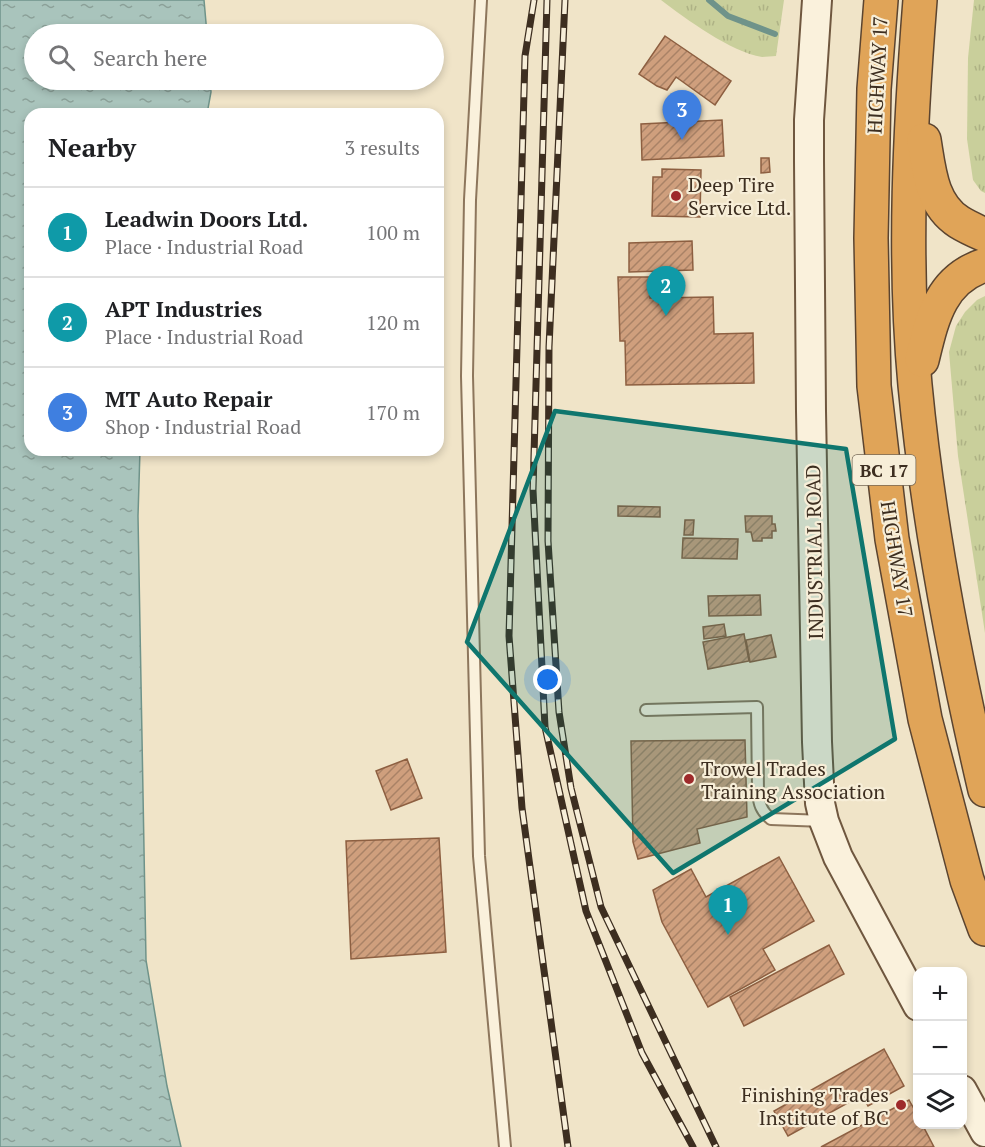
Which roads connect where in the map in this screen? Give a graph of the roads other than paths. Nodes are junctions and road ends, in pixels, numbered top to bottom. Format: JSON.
{"nodes":[{"id":1,"x":481,"y":0,"type":"edge"},
{"id":2,"x":817,"y":0,"type":"edge"},
{"id":3,"x":881,"y":0,"type":"edge"},
{"id":4,"x":920,"y":0,"type":"edge"},
{"id":5,"x":914,"y":76,"type":"junction"},
{"id":6,"x":985,"y":235,"type":"edge"},
{"id":7,"x":985,"y":265,"type":"edge"},
{"id":8,"x":915,"y":385,"type":"junction"},
{"id":9,"x":646,"y":710,"type":"dead end"},
{"id":10,"x":985,"y":790,"type":"edge"},
{"id":11,"x":824,"y":821,"type":"junction"},
{"id":12,"x":985,"y":929,"type":"edge"},
{"id":13,"x":913,"y":997,"type":"edge"},
{"id":14,"x":967,"y":1098,"type":"edge"},
{"id":15,"x":985,"y":1132,"type":"edge"},
{"id":16,"x":505,"y":1147,"type":"edge"}],
"edges":[{"from":1,"to":16,"type":"lane"},
{"from":2,"to":11,"type":"street","name":"INDUSTRIAL ROAD"},
{"from":3,"to":12,"type":"highway","name":"HIGHWAY 17","number":"BC 17"},
{"from":4,"to":5,"type":"highway","name":"HIGHWAY 17","number":"BC 17"},
{"from":5,"to":6,"type":"highway"},
{"from":5,"to":8,"type":"highway","name":"HIGHWAY 17","number":"BC 17"},
{"from":7,"to":8,"type":"highway"},
{"from":8,"to":10,"type":"highway","number":"BC 17"},
{"from":9,"to":11,"type":"lane"},
{"from":11,"to":13,"type":"street","name":"INDUSTRIAL ROAD"},
{"from":14,"to":15,"type":"street"}]}
